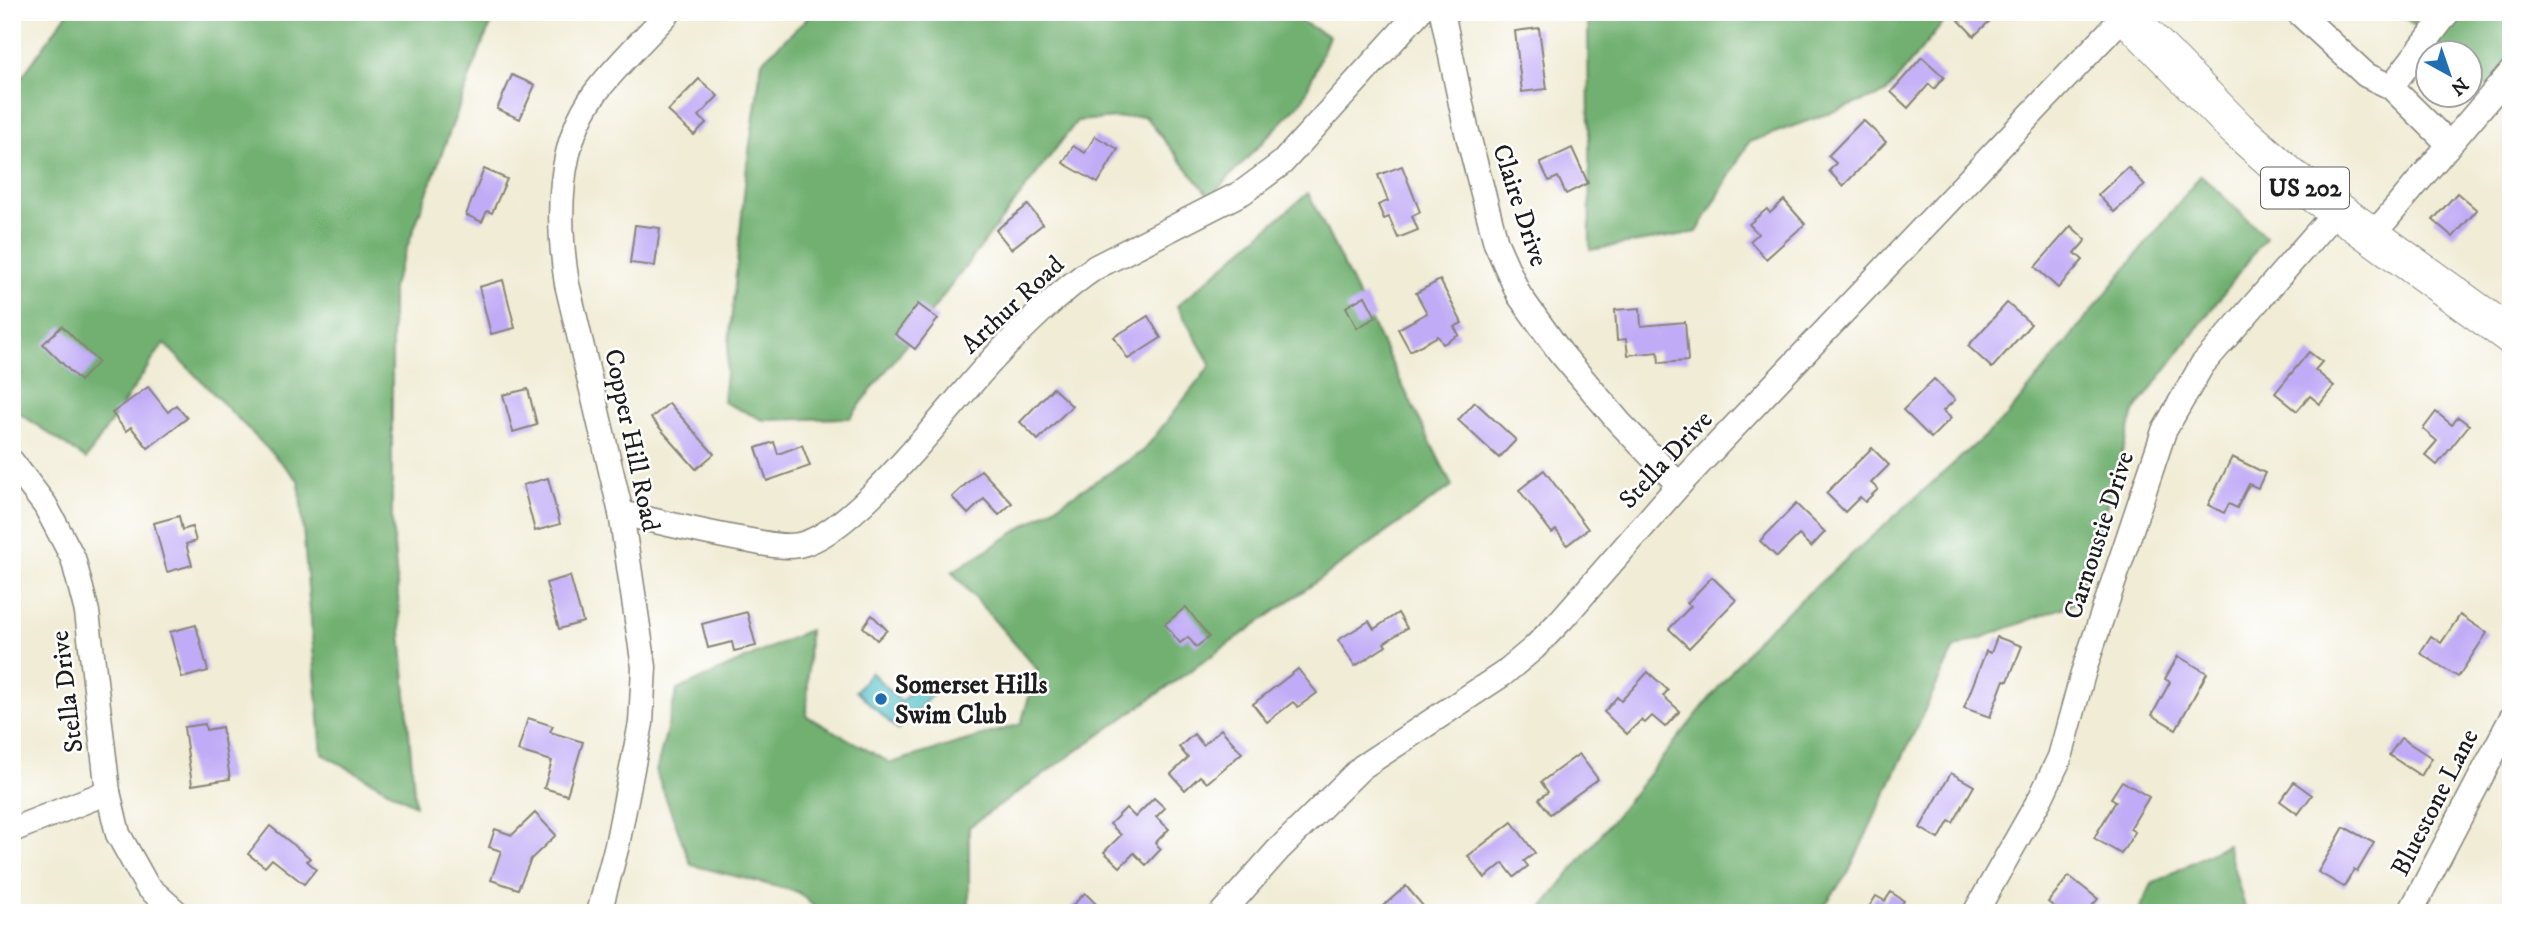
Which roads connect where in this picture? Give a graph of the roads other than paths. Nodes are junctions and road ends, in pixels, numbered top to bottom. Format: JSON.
{"nodes":[{"id":1,"x":669,"y":12,"type":"edge"},
{"id":2,"x":1419,"y":12,"type":"edge"},
{"id":3,"x":1442,"y":12,"type":"edge"},
{"id":4,"x":2298,"y":12,"type":"edge"},
{"id":5,"x":2448,"y":12,"type":"edge"},
{"id":6,"x":2125,"y":13,"type":"edge"},
{"id":7,"x":2511,"y":72,"type":"edge"},
{"id":8,"x":2391,"y":87,"type":"junction"},
{"id":9,"x":2450,"y":145,"type":"junction"},
{"id":10,"x":2336,"y":211,"type":"junction"},
{"id":11,"x":2372,"y":236,"type":"junction"},
{"id":12,"x":2511,"y":336,"type":"edge"},
{"id":13,"x":12,"y":461,"type":"edge"},
{"id":14,"x":1679,"y":485,"type":"junction"},
{"id":15,"x":621,"y":513,"type":"junction"},
{"id":16,"x":2511,"y":719,"type":"edge"},
{"id":17,"x":108,"y":792,"type":"junction"},
{"id":18,"x":12,"y":830,"type":"edge"},
{"id":19,"x":177,"y":913,"type":"edge"},
{"id":20,"x":599,"y":913,"type":"edge"},
{"id":21,"x":1223,"y":913,"type":"edge"},
{"id":22,"x":1975,"y":913,"type":"edge"},
{"id":23,"x":2410,"y":913,"type":"edge"}],
"edges":[{"from":1,"to":15,"type":"street","name":"Copper Hill Road"},
{"from":2,"to":15,"type":"street","name":"Arthur Road"},
{"from":3,"to":14,"type":"street","name":"Claire Drive"},
{"from":4,"to":8,"type":"street"},
{"from":5,"to":8,"type":"street"},
{"from":6,"to":10,"type":"highway","number":"US 202"},
{"from":6,"to":14,"type":"street","name":"Stella Drive"},
{"from":7,"to":9,"type":"street"},
{"from":8,"to":9,"type":"street"},
{"from":9,"to":11,"type":"street"},
{"from":10,"to":11,"type":"highway","number":"US 202"},
{"from":10,"to":22,"type":"street","name":"Carnoustie Drive"},
{"from":11,"to":12,"type":"highway","number":"US 202"},
{"from":13,"to":17,"type":"street","name":"Stella Drive"},
{"from":14,"to":21,"type":"street","name":"Stella Drive"},
{"from":15,"to":20,"type":"street","name":"Copper Hill Road"},
{"from":16,"to":23,"type":"street","name":"Bluestone Lane"},
{"from":17,"to":18,"type":"street"},
{"from":17,"to":19,"type":"street","name":"Stella Drive"}]}
